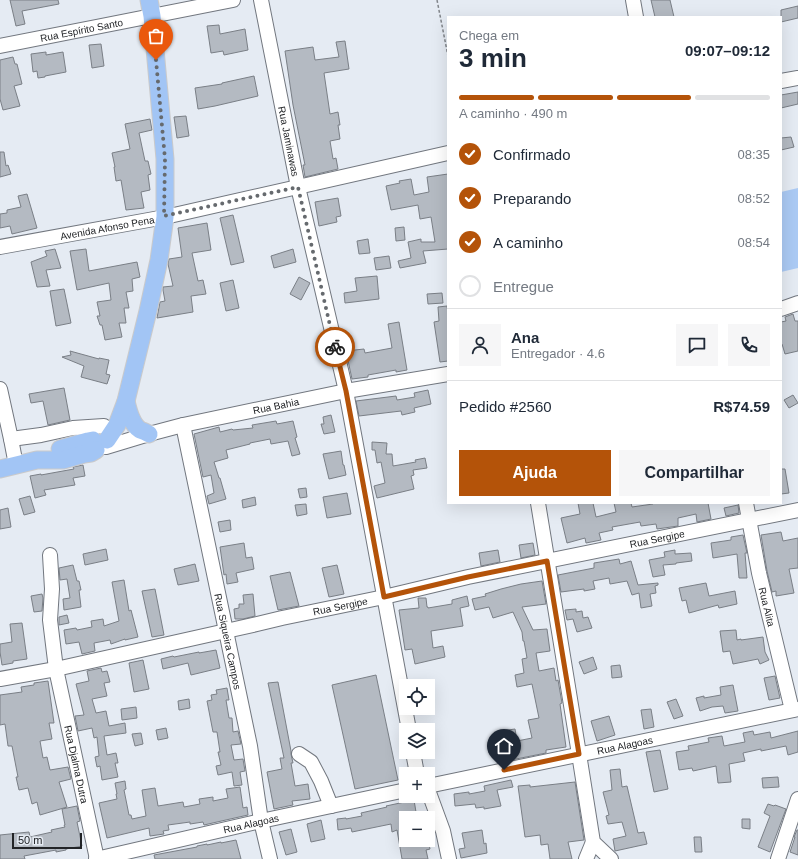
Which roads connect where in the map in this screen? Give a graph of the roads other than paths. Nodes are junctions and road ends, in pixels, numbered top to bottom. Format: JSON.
{"nodes":[{"id":1,"x":233,"y":0,"type":"edge"},
{"id":2,"x":261,"y":0,"type":"edge"},
{"id":3,"x":633,"y":0,"type":"edge"},
{"id":4,"x":171,"y":6,"type":"edge"},
{"id":5,"x":150,"y":8,"type":"edge"},
{"id":6,"x":636,"y":16,"type":"edge"},
{"id":7,"x":0,"y":46,"type":"edge"},
{"id":8,"x":798,"y":78,"type":"edge"},
{"id":9,"x":782,"y":81,"type":"edge"},
{"id":10,"x":447,"y":153,"type":"edge"},
{"id":11,"x":298,"y":187,"type":"junction"},
{"id":12,"x":164,"y":216,"type":"junction"},
{"id":13,"x":0,"y":247,"type":"edge"},
{"id":14,"x":798,"y":303,"type":"edge"},
{"id":15,"x":782,"y":309,"type":"edge"},
{"id":16,"x":139,"y":347,"type":"junction"},
{"id":17,"x":447,"y":374,"type":"edge"},
{"id":18,"x":0,"y":390,"type":"edge"},
{"id":19,"x":346,"y":391,"type":"junction"},
{"id":20,"x":126,"y":401,"type":"junction"},
{"id":21,"x":182,"y":425,"type":"junction"},
{"id":22,"x":149,"y":434,"type":"junction"},
{"id":23,"x":11,"y":439,"type":"junction"},
{"id":24,"x":101,"y":440,"type":"junction"},
{"id":25,"x":8,"y":467,"type":"edge"},
{"id":26,"x":538,"y":504,"type":"edge"},
{"id":27,"x":746,"y":504,"type":"edge"},
{"id":28,"x":798,"y":510,"type":"edge"},
{"id":29,"x":749,"y":520,"type":"junction"},
{"id":30,"x":50,"y":555,"type":"dead end"},
{"id":31,"x":547,"y":561,"type":"junction"},
{"id":32,"x":384,"y":597,"type":"junction"},
{"id":33,"x":226,"y":631,"type":"junction"},
{"id":34,"x":56,"y":670,"type":"junction"},
{"id":35,"x":0,"y":679,"type":"edge"},
{"id":36,"x":795,"y":709,"type":"edge"},
{"id":37,"x":408,"y":723,"type":"edge"},
{"id":38,"x":298,"y":754,"type":"dead end"},
{"id":39,"x":579,"y":754,"type":"junction"},
{"id":40,"x":435,"y":785,"type":"edge"},
{"id":41,"x":399,"y":791,"type":"edge"},
{"id":42,"x":798,"y":799,"type":"edge"},
{"id":43,"x":433,"y":803,"type":"edge"},
{"id":44,"x":331,"y":806,"type":"junction"},
{"id":45,"x":261,"y":821,"type":"junction"},
{"id":46,"x":592,"y":842,"type":"junction"},
{"id":47,"x":97,"y":859,"type":"edge"},
{"id":48,"x":270,"y":859,"type":"edge"},
{"id":49,"x":449,"y":859,"type":"edge"},
{"id":50,"x":586,"y":859,"type":"edge"},
{"id":51,"x":611,"y":859,"type":"edge"},
{"id":52,"x":778,"y":859,"type":"edge"}],
"edges":[{"from":1,"to":4,"type":"street","name":"Rua Espírito Santo"},
{"from":2,"to":11,"type":"street","name":"Rua Jaminawas"},
{"from":3,"to":6,"type":"street"},
{"from":4,"to":5,"type":"street","name":"Rua Espírito Santo"},
{"from":5,"to":7,"type":"street","name":"Rua Espírito Santo"},
{"from":5,"to":12,"type":"main road"},
{"from":8,"to":9,"type":"street"},
{"from":10,"to":11,"type":"street","name":"Avenida Afonso Pena"},
{"from":11,"to":12,"type":"street","name":"Avenida Afonso Pena"},
{"from":11,"to":19,"type":"street","name":"Rua Jaminawas"},
{"from":12,"to":13,"type":"street","name":"Avenida Afonso Pena"},
{"from":12,"to":16,"type":"main road"},
{"from":14,"to":15,"type":"street"},
{"from":16,"to":20,"type":"main road"},
{"from":16,"to":24,"type":"main road"},
{"from":17,"to":19,"type":"street","name":"Rua Bahia"},
{"from":18,"to":23,"type":"street"},
{"from":19,"to":21,"type":"street","name":"Rua Bahia"},
{"from":19,"to":32,"type":"street","name":"Rua Jaminawas"},
{"from":20,"to":22,"type":"main road"},
{"from":20,"to":24,"type":"main road"},
{"from":21,"to":22,"type":"street","name":"Rua Bahia"},
{"from":21,"to":33,"type":"street","name":"Rua Siqueira Campos"},
{"from":22,"to":24,"type":"street","name":"Rua Bahia"},
{"from":23,"to":24,"type":"street","name":"Rua Bahia"},
{"from":23,"to":25,"type":"street"},
{"from":24,"to":25,"type":"main road"},
{"from":26,"to":31,"type":"street"},
{"from":27,"to":29,"type":"street","name":"Rua Alita"},
{"from":28,"to":29,"type":"street","name":"Rua Sergipe"},
{"from":29,"to":31,"type":"street","name":"Rua Sergipe"},
{"from":29,"to":36,"type":"street","name":"Rua Alita"},
{"from":30,"to":34,"type":"street","name":"Rua Djalma Dutra"},
{"from":31,"to":32,"type":"street","name":"Rua Sergipe"},
{"from":31,"to":39,"type":"street"},
{"from":32,"to":33,"type":"street","name":"Rua Sergipe"},
{"from":32,"to":37,"type":"street","name":"Rua Jaminawas"},
{"from":33,"to":34,"type":"street","name":"Rua Sergipe"},
{"from":33,"to":45,"type":"street","name":"Rua Siqueira Campos"},
{"from":34,"to":35,"type":"street","name":"Rua Sergipe"},
{"from":34,"to":47,"type":"street","name":"Rua Djalma Dutra"},
{"from":36,"to":39,"type":"street","name":"Rua Alagoas"},
{"from":38,"to":44,"type":"street"},
{"from":39,"to":40,"type":"street","name":"Rua Alagoas"},
{"from":39,"to":46,"type":"street"},
{"from":41,"to":44,"type":"street","name":"Rua Alagoas"},
{"from":42,"to":52,"type":"street"},
{"from":43,"to":49,"type":"street"},
{"from":44,"to":45,"type":"street","name":"Rua Alagoas"},
{"from":45,"to":47,"type":"street","name":"Rua Alagoas"},
{"from":45,"to":48,"type":"street","name":"Rua Siqueira Campos"},
{"from":46,"to":50,"type":"street"},
{"from":46,"to":51,"type":"street"}]}
